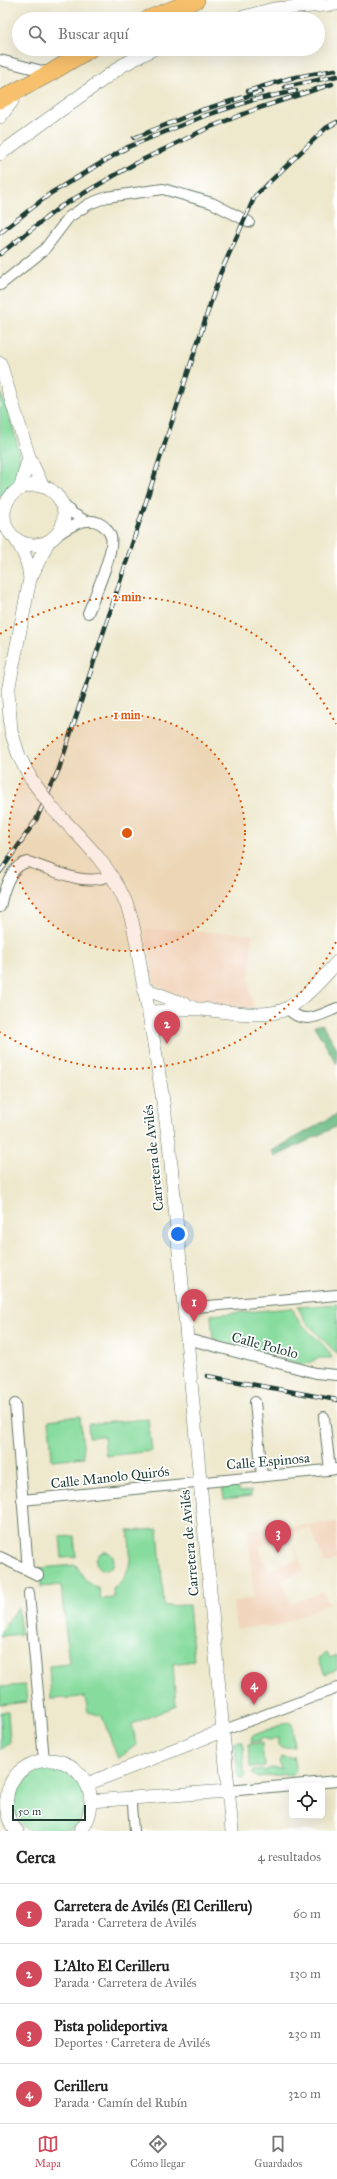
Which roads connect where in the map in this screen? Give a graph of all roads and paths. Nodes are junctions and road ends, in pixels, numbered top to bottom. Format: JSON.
{"nodes":[{"id":1,"x":196,"y":0,"type":"edge"},
{"id":2,"x":337,"y":4,"type":"edge"},
{"id":3,"x":166,"y":12,"type":"edge"},
{"id":4,"x":263,"y":12,"type":"edge"},
{"id":5,"x":79,"y":56,"type":"edge"},
{"id":6,"x":140,"y":56,"type":"edge"},
{"id":7,"x":0,"y":60,"type":"edge"},
{"id":8,"x":50,"y":74,"type":"junction"},
{"id":9,"x":4,"y":104,"type":"edge"},
{"id":10,"x":0,"y":117,"type":"edge"},
{"id":11,"x":0,"y":154,"type":"edge"},
{"id":12,"x":249,"y":222,"type":"dead end"},
{"id":13,"x":0,"y":285,"type":"edge"},
{"id":14,"x":0,"y":363,"type":"edge"},
{"id":15,"x":29,"y":457,"type":"junction"},
{"id":16,"x":43,"y":487,"type":"junction"},
{"id":17,"x":20,"y":489,"type":"junction"},
{"id":18,"x":61,"y":502,"type":"junction"},
{"id":19,"x":3,"y":507,"type":"edge"},
{"id":20,"x":86,"y":521,"type":"junction"},
{"id":21,"x":8,"y":531,"type":"edge"},
{"id":22,"x":53,"y":538,"type":"junction"},
{"id":23,"x":30,"y":579,"type":"junction"},
{"id":24,"x":88,"y":613,"type":"dead end"},
{"id":25,"x":111,"y":875,"type":"junction"},
{"id":26,"x":0,"y":907,"type":"edge"},
{"id":27,"x":337,"y":962,"type":"edge"},
{"id":28,"x":145,"y":989,"type":"junction"},
{"id":29,"x":288,"y":1008,"type":"junction"},
{"id":30,"x":337,"y":1008,"type":"edge"},
{"id":31,"x":200,"y":1009,"type":"junction"},
{"id":32,"x":149,"y":1013,"type":"junction"},
{"id":33,"x":337,"y":1295,"type":"edge"},
{"id":34,"x":184,"y":1308,"type":"junction"},
{"id":35,"x":187,"y":1338,"type":"junction"},
{"id":36,"x":337,"y":1375,"type":"edge"},
{"id":37,"x":255,"y":1402,"type":"dead end"},
{"id":38,"x":15,"y":1404,"type":"dead end"},
{"id":39,"x":324,"y":1417,"type":"dead end"},
{"id":40,"x":333,"y":1469,"type":"edge"},
{"id":41,"x":262,"y":1476,"type":"junction"},
{"id":42,"x":200,"y":1481,"type":"junction"},
{"id":43,"x":22,"y":1500,"type":"junction"},
{"id":44,"x":0,"y":1557,"type":"edge"},
{"id":45,"x":28,"y":1570,"type":"junction"},
{"id":46,"x":38,"y":1575,"type":"dead end"},
{"id":47,"x":29,"y":1593,"type":"dead end"},
{"id":48,"x":337,"y":1688,"type":"edge"},
{"id":49,"x":222,"y":1731,"type":"junction"},
{"id":50,"x":44,"y":1760,"type":"junction"},
{"id":51,"x":337,"y":1781,"type":"edge"},
{"id":52,"x":87,"y":1784,"type":"junction"},
{"id":53,"x":228,"y":1791,"type":"junction"},
{"id":54,"x":91,"y":1801,"type":"junction"},
{"id":55,"x":132,"y":1805,"type":"dead end"},
{"id":56,"x":4,"y":1818,"type":"edge"},
{"id":57,"x":17,"y":1831,"type":"edge"},
{"id":58,"x":80,"y":1831,"type":"edge"},
{"id":59,"x":134,"y":1831,"type":"edge"},
{"id":60,"x":232,"y":1831,"type":"edge"}],
"edges":[{"from":1,"to":3,"type":"highway"},
{"from":2,"to":4,"type":"street"},
{"from":5,"to":8,"type":"highway"},
{"from":6,"to":11,"type":"street"},
{"from":7,"to":8,"type":"street"},
{"from":8,"to":9,"type":"highway"},
{"from":9,"to":10,"type":"street"},
{"from":12,"to":13,"type":"street"},
{"from":14,"to":15,"type":"street"},
{"from":15,"to":16,"type":"street"},
{"from":15,"to":17,"type":"street"},
{"from":16,"to":17,"type":"street"},
{"from":16,"to":18,"type":"street"},
{"from":17,"to":19,"type":"street"},
{"from":18,"to":20,"type":"street"},
{"from":18,"to":22,"type":"street"},
{"from":19,"to":21,"type":"street"},
{"from":20,"to":22,"type":"street"},
{"from":20,"to":24,"type":"street"},
{"from":21,"to":22,"type":"street"},
{"from":21,"to":23,"type":"street"},
{"from":22,"to":23,"type":"street"},
{"from":23,"to":25,"type":"street","name":"Carretera de Avilés","bridge":true},
{"from":25,"to":26,"type":"street"},
{"from":25,"to":28,"type":"street","name":"Carretera de Avilés"},
{"from":27,"to":29,"type":"street"},
{"from":28,"to":31,"type":"street"},
{"from":28,"to":32,"type":"street","name":"Carretera de Avilés"},
{"from":29,"to":30,"type":"street"},
{"from":29,"to":31,"type":"street"},
{"from":31,"to":32,"type":"street"},
{"from":32,"to":34,"type":"street","name":"Carretera de Avilés"},
{"from":33,"to":34,"type":"street"},
{"from":34,"to":35,"type":"street","name":"Carretera de Avilés"},
{"from":35,"to":36,"type":"street","name":"Calle Pololo"},
{"from":35,"to":42,"type":"street","name":"Carretera de Avilés"},
{"from":37,"to":41,"type":"street"},
{"from":38,"to":43,"type":"street"},
{"from":39,"to":40,"type":"street"},
{"from":40,"to":41,"type":"street","name":"Calle Espinosa"},
{"from":41,"to":42,"type":"street","name":"Calle Espinosa"},
{"from":42,"to":43,"type":"street","name":"Calle Manolo Quirós"},
{"from":42,"to":49,"type":"street","name":"Carretera de Avilés"},
{"from":43,"to":45,"type":"street"},
{"from":44,"to":45,"type":"street"},
{"from":45,"to":46,"type":"street"},
{"from":47,"to":50,"type":"street"},
{"from":48,"to":49,"type":"street"},
{"from":49,"to":52,"type":"street"},
{"from":49,"to":53,"type":"street","name":"Carretera de Avilés"},
{"from":50,"to":52,"type":"street"},
{"from":50,"to":56,"type":"street"},
{"from":51,"to":53,"type":"street"},
{"from":52,"to":54,"type":"street"},
{"from":53,"to":54,"type":"street"},
{"from":53,"to":60,"type":"street","name":"Carretera de Avilés"},
{"from":54,"to":58,"type":"street"},
{"from":55,"to":59,"type":"street"},
{"from":56,"to":57,"type":"street"}]}
